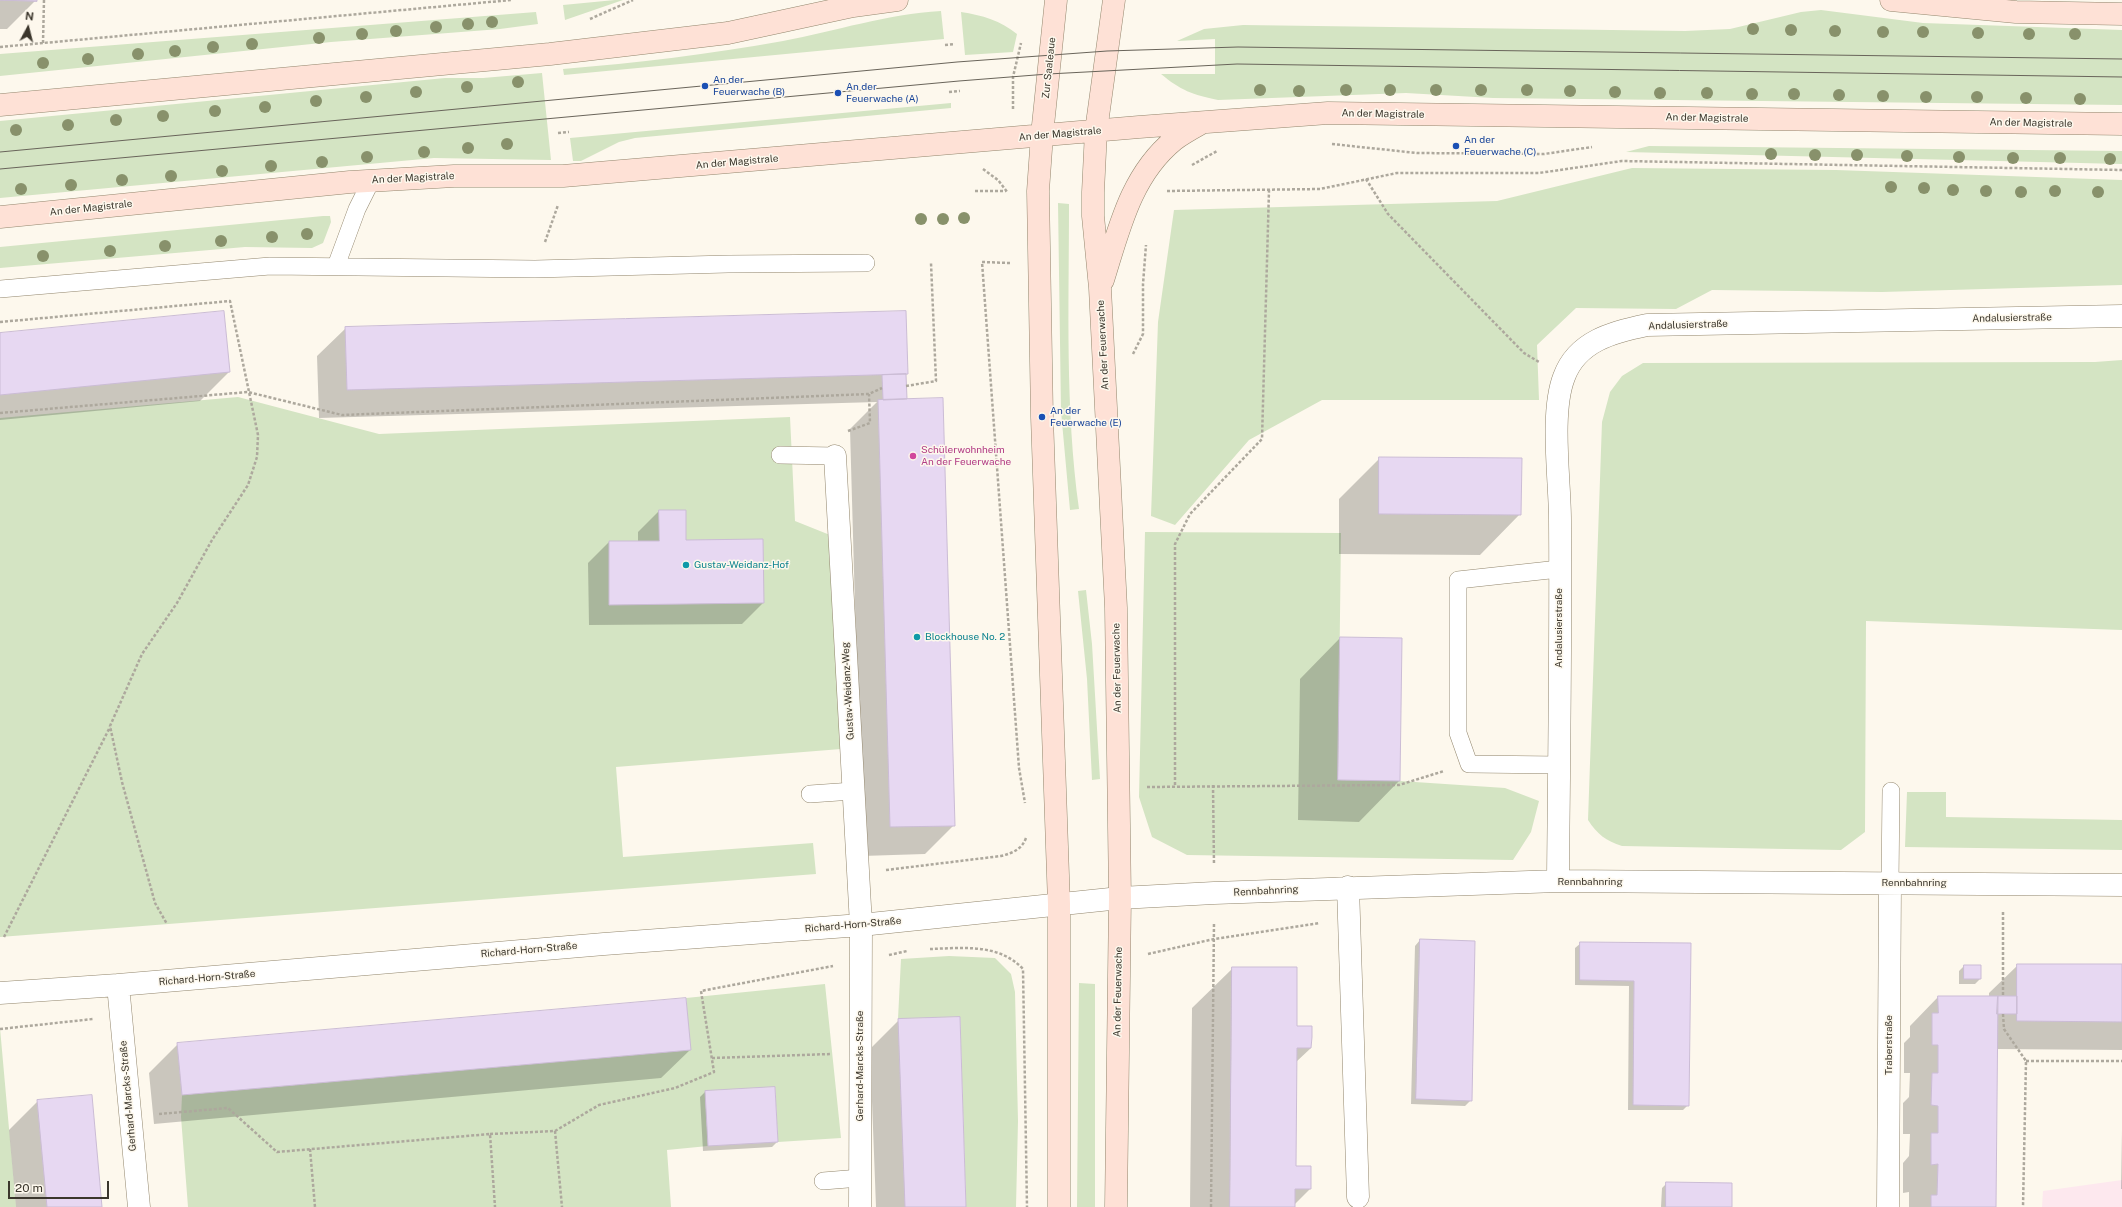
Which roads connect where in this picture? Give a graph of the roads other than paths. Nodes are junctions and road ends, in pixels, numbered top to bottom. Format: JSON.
{"nodes":[{"id":1,"x":897,"y":0,"type":"edge"},
{"id":2,"x":1056,"y":0,"type":"edge"},
{"id":3,"x":1114,"y":0,"type":"edge"},
{"id":4,"x":1891,"y":0,"type":"edge"},
{"id":5,"x":2122,"y":14,"type":"edge"},
{"id":6,"x":0,"y":104,"type":"edge"},
{"id":7,"x":1202,"y":122,"type":"junction"},
{"id":8,"x":2122,"y":124,"type":"edge"},
{"id":9,"x":1096,"y":131,"type":"junction"},
{"id":10,"x":1042,"y":135,"type":"junction"},
{"id":11,"x":371,"y":180,"type":"junction"},
{"id":12,"x":0,"y":217,"type":"edge"},
{"id":13,"x":866,"y":263,"type":"dead end"},
{"id":14,"x":336,"y":266,"type":"junction"},
{"id":15,"x":1100,"y":288,"type":"junction"},
{"id":16,"x":0,"y":289,"type":"edge"},
{"id":17,"x":2122,"y":316,"type":"edge"},
{"id":18,"x":780,"y":455,"type":"dead end"},
{"id":19,"x":835,"y":456,"type":"joint"},
{"id":20,"x":1560,"y":569,"type":"junction"},
{"id":21,"x":1559,"y":765,"type":"junction"},
{"id":22,"x":853,"y":791,"type":"junction"},
{"id":23,"x":1891,"y":791,"type":"dead end"},
{"id":24,"x":810,"y":794,"type":"dead end"},
{"id":25,"x":1558,"y":881,"type":"junction"},
{"id":26,"x":1890,"y":883,"type":"junction"},
{"id":27,"x":2122,"y":885,"type":"edge"},
{"id":28,"x":1348,"y":887,"type":"junction"},
{"id":29,"x":1120,"y":898,"type":"junction"},
{"id":30,"x":1059,"y":904,"type":"junction"},
{"id":31,"x":861,"y":926,"type":"junction"},
{"id":32,"x":118,"y":986,"type":"junction"},
{"id":33,"x":0,"y":993,"type":"edge"},
{"id":34,"x":860,"y":1178,"type":"junction"},
{"id":35,"x":823,"y":1181,"type":"dead end"},
{"id":36,"x":1358,"y":1197,"type":"dead end"},
{"id":37,"x":139,"y":1207,"type":"edge"},
{"id":38,"x":860,"y":1207,"type":"edge"},
{"id":39,"x":1059,"y":1207,"type":"edge"},
{"id":40,"x":1116,"y":1207,"type":"edge"},
{"id":41,"x":1888,"y":1207,"type":"edge"}],
"edges":[{"from":1,"to":6,"type":"main road"},
{"from":2,"to":10,"type":"main road","name":"Zur Saaleaue"},
{"from":3,"to":9,"type":"main road"},
{"from":4,"to":5,"type":"main road"},
{"from":7,"to":8,"type":"main road","name":"An der Magistrale"},
{"from":7,"to":9,"type":"main road","name":"An der Magistrale"},
{"from":7,"to":15,"type":"main road"},
{"from":9,"to":10,"type":"main road","name":"An der Magistrale"},
{"from":9,"to":15,"type":"main road","name":"An der Feuerwache"},
{"from":10,"to":11,"type":"main road","name":"An der Magistrale"},
{"from":10,"to":30,"type":"main road"},
{"from":11,"to":12,"type":"main road","name":"An der Magistrale"},
{"from":11,"to":14,"type":"lane"},
{"from":13,"to":14,"type":"lane"},
{"from":14,"to":16,"type":"lane"},
{"from":15,"to":29,"type":"main road","name":"An der Feuerwache"},
{"from":17,"to":20,"type":"street","name":"Andalusierstraße"},
{"from":18,"to":19,"type":"lane"},
{"from":19,"to":22,"type":"street","name":"Gustav-Weidanz-Weg"},
{"from":20,"to":21,"type":"street","name":"Andalusierstraße"},
{"from":20,"to":21,"type":"lane"},
{"from":21,"to":25,"type":"street","name":"Andalusierstraße"},
{"from":22,"to":24,"type":"lane"},
{"from":22,"to":31,"type":"street","name":"Gustav-Weidanz-Weg"},
{"from":23,"to":26,"type":"lane"},
{"from":25,"to":26,"type":"street","name":"Rennbahnring"},
{"from":25,"to":28,"type":"street","name":"Rennbahnring"},
{"from":26,"to":27,"type":"street","name":"Rennbahnring"},
{"from":26,"to":41,"type":"street","name":"Traberstraße"},
{"from":28,"to":29,"type":"street","name":"Rennbahnring"},
{"from":28,"to":36,"type":"street"},
{"from":29,"to":30,"type":"street","name":"Rennbahnring"},
{"from":29,"to":40,"type":"main road","name":"An der Feuerwache"},
{"from":30,"to":31,"type":"street","name":"Richard-Horn-Straße"},
{"from":30,"to":39,"type":"main road"},
{"from":31,"to":32,"type":"street","name":"Richard-Horn-Straße"},
{"from":31,"to":34,"type":"street","name":"Gerhard-Marcks-Straße"},
{"from":32,"to":33,"type":"street","name":"Richard-Horn-Straße"},
{"from":32,"to":37,"type":"street","name":"Gerhard-Marcks-Straße"},
{"from":34,"to":35,"type":"lane"},
{"from":34,"to":38,"type":"street","name":"Gerhard-Marcks-Straße"}]}
